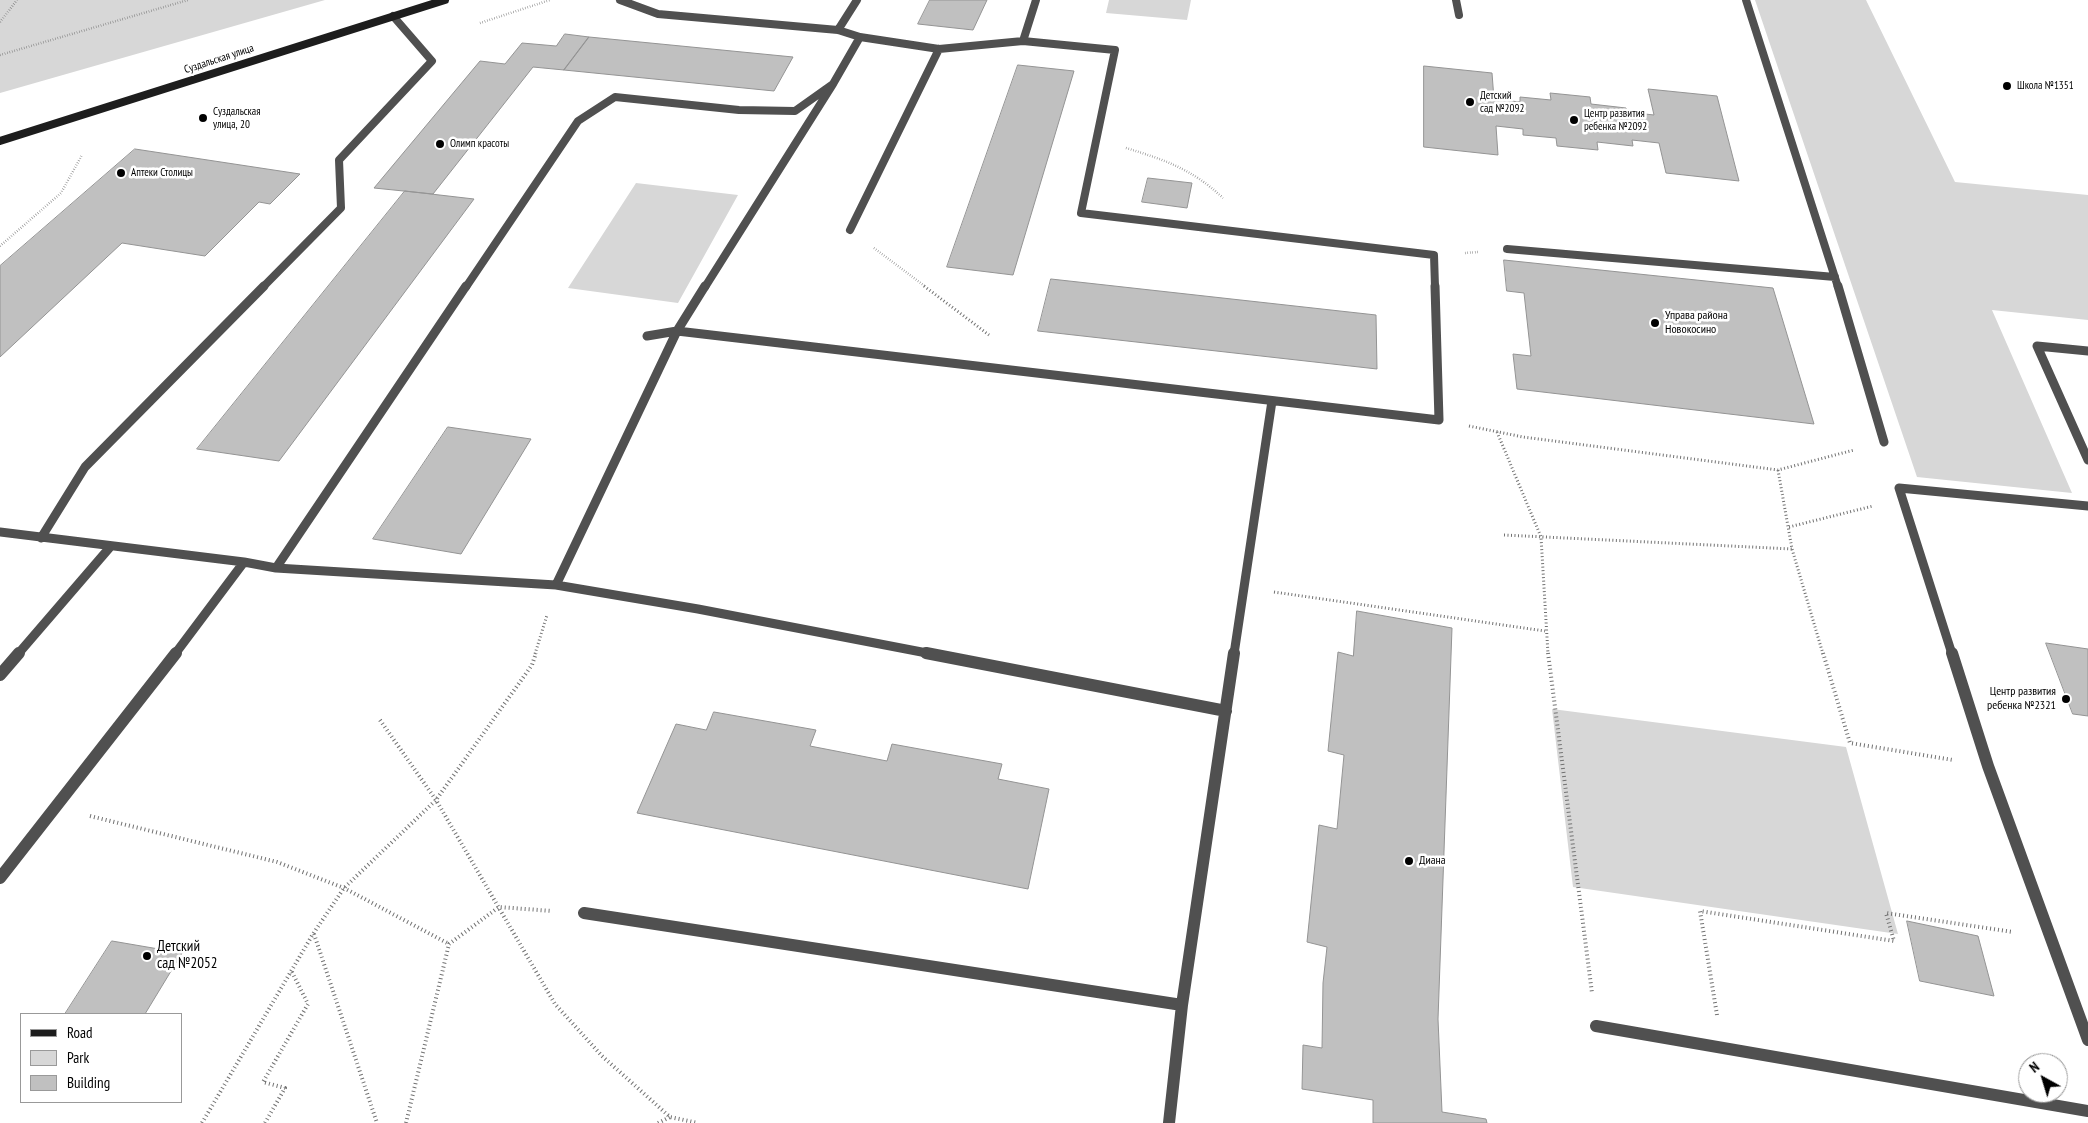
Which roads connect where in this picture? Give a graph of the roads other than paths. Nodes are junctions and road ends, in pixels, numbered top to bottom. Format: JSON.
{"nodes":[{"id":1,"x":445,"y":0,"type":"edge"},
{"id":2,"x":620,"y":0,"type":"edge"},
{"id":3,"x":857,"y":0,"type":"edge"},
{"id":4,"x":1036,"y":0,"type":"edge"},
{"id":5,"x":1456,"y":0,"type":"edge"},
{"id":6,"x":1746,"y":0,"type":"edge"},
{"id":7,"x":1459,"y":15,"type":"dead end"},
{"id":8,"x":393,"y":16,"type":"junction"},
{"id":9,"x":838,"y":30,"type":"junction"},
{"id":10,"x":860,"y":37,"type":"junction"},
{"id":11,"x":1023,"y":41,"type":"junction"},
{"id":12,"x":939,"y":49,"type":"junction"},
{"id":13,"x":833,"y":84,"type":"junction"},
{"id":14,"x":0,"y":140,"type":"edge"},
{"id":15,"x":850,"y":230,"type":"road end"},
{"id":16,"x":1507,"y":249,"type":"road end"},
{"id":17,"x":1835,"y":277,"type":"junction"},
{"id":18,"x":677,"y":331,"type":"junction"},
{"id":19,"x":647,"y":336,"type":"dead end"},
{"id":20,"x":2088,"y":351,"type":"edge"},
{"id":21,"x":1272,"y":401,"type":"junction"},
{"id":22,"x":1884,"y":442,"type":"road end"},
{"id":23,"x":2088,"y":460,"type":"edge"},
{"id":24,"x":2088,"y":506,"type":"edge"},
{"id":25,"x":0,"y":532,"type":"edge"},
{"id":26,"x":41,"y":538,"type":"junction"},
{"id":27,"x":111,"y":546,"type":"junction"},
{"id":28,"x":244,"y":562,"type":"junction"},
{"id":29,"x":276,"y":568,"type":"junction"},
{"id":30,"x":556,"y":584,"type":"junction"},
{"id":31,"x":0,"y":675,"type":"edge"},
{"id":32,"x":1226,"y":711,"type":"junction"},
{"id":33,"x":0,"y":878,"type":"edge"},
{"id":34,"x":584,"y":913,"type":"road end"},
{"id":35,"x":1182,"y":1005,"type":"junction"},
{"id":36,"x":1596,"y":1026,"type":"road end"},
{"id":37,"x":2088,"y":1040,"type":"edge"},
{"id":38,"x":2088,"y":1111,"type":"edge"},
{"id":39,"x":1169,"y":1123,"type":"edge"}],
"edges":[{"from":1,"to":8,"type":"street","name":"Суздальская улица"},
{"from":2,"to":9,"type":"lane"},
{"from":3,"to":9,"type":"lane"},
{"from":4,"to":11,"type":"lane"},
{"from":5,"to":7,"type":"lane"},
{"from":6,"to":17,"type":"lane"},
{"from":8,"to":14,"type":"street","name":"Суздальская улица"},
{"from":8,"to":26,"type":"lane"},
{"from":9,"to":10,"type":"lane"},
{"from":10,"to":12,"type":"lane"},
{"from":10,"to":13,"type":"lane"},
{"from":11,"to":12,"type":"lane"},
{"from":11,"to":21,"type":"lane"},
{"from":12,"to":15,"type":"lane"},
{"from":13,"to":18,"type":"lane"},
{"from":13,"to":29,"type":"lane"},
{"from":16,"to":17,"type":"lane"},
{"from":17,"to":22,"type":"lane"},
{"from":18,"to":19,"type":"lane"},
{"from":18,"to":21,"type":"lane"},
{"from":18,"to":30,"type":"lane"},
{"from":20,"to":23,"type":"lane"},
{"from":21,"to":32,"type":"lane"},
{"from":24,"to":37,"type":"lane"},
{"from":25,"to":26,"type":"lane"},
{"from":26,"to":27,"type":"lane"},
{"from":27,"to":28,"type":"lane"},
{"from":27,"to":31,"type":"lane"},
{"from":28,"to":29,"type":"lane"},
{"from":28,"to":33,"type":"lane"},
{"from":29,"to":30,"type":"lane"},
{"from":30,"to":32,"type":"lane"},
{"from":32,"to":35,"type":"lane"},
{"from":34,"to":35,"type":"lane"},
{"from":35,"to":39,"type":"lane"},
{"from":36,"to":38,"type":"lane"}]}
